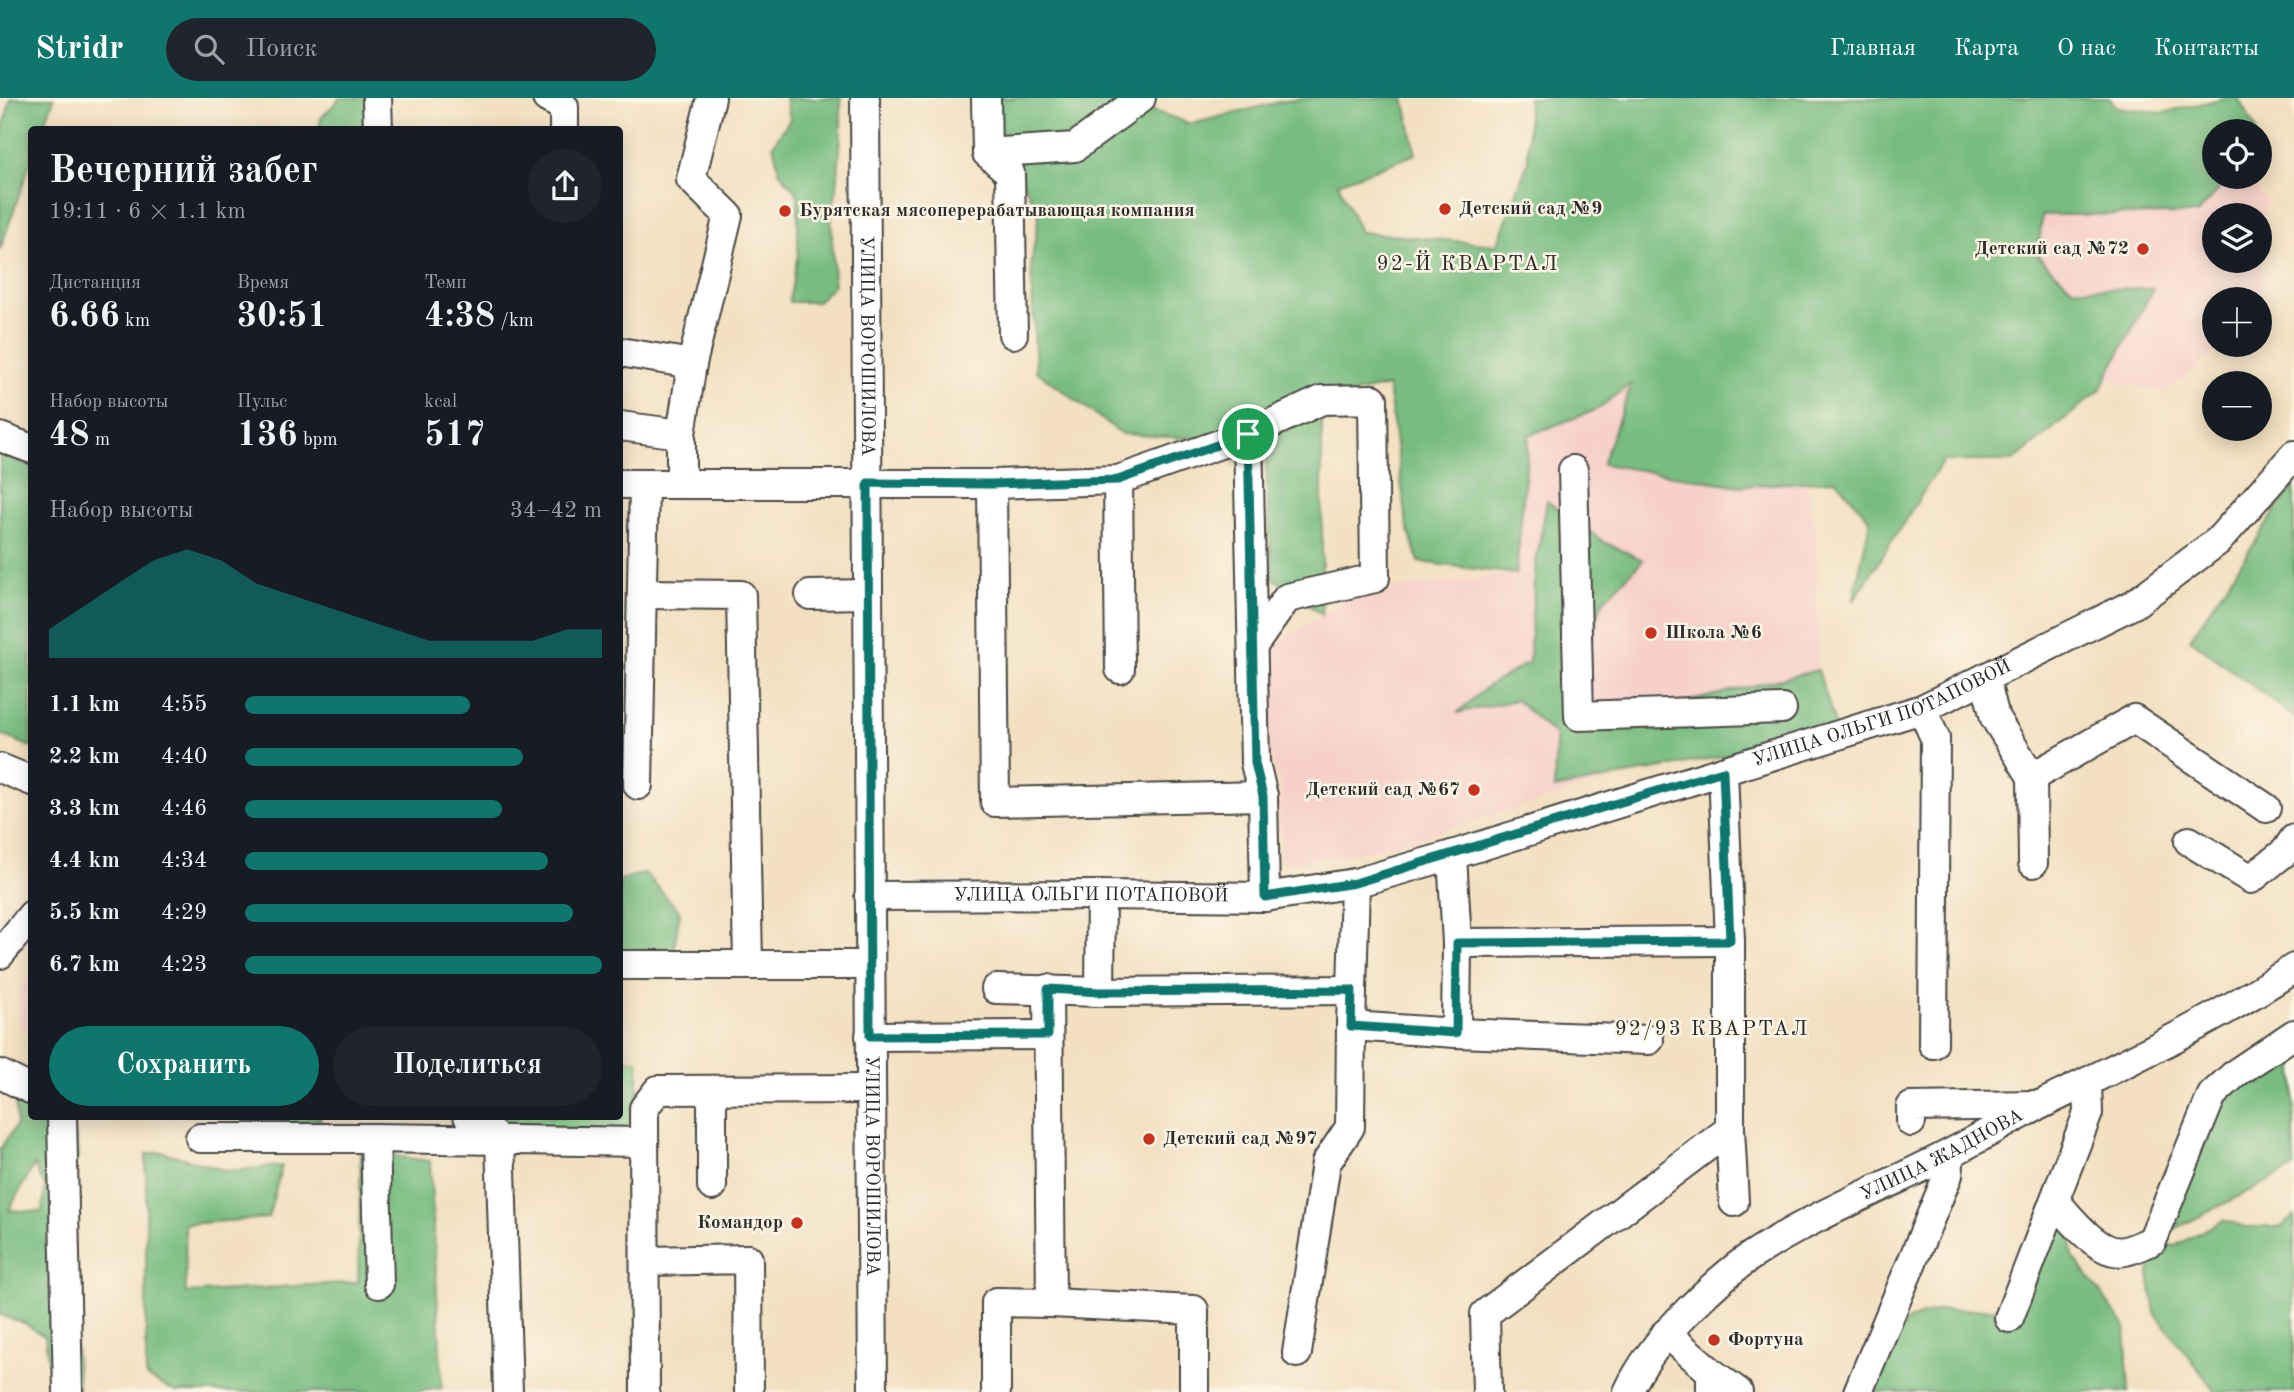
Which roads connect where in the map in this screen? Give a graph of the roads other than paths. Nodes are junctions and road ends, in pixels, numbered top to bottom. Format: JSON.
{"nodes":[{"id":1,"x":377,"y":98,"type":"edge"},
{"id":2,"x":547,"y":98,"type":"edge"},
{"id":3,"x":711,"y":98,"type":"edge"},
{"id":4,"x":865,"y":98,"type":"edge"},
{"id":5,"x":986,"y":98,"type":"edge"},
{"id":6,"x":1141,"y":98,"type":"edge"},
{"id":7,"x":378,"y":126,"type":"edge"},
{"id":8,"x":564,"y":126,"type":"edge"},
{"id":9,"x":988,"y":153,"type":"junction"},
{"id":10,"x":1013,"y":334,"type":"dead end"},
{"id":11,"x":623,"y":352,"type":"edge"},
{"id":12,"x":692,"y":364,"type":"junction"},
{"id":13,"x":623,"y":426,"type":"edge"},
{"id":14,"x":681,"y":434,"type":"junction"},
{"id":15,"x":1248,"y":434,"type":"junction"},
{"id":16,"x":0,"y":437,"type":"edge"},
{"id":17,"x":28,"y":448,"type":"edge"},
{"id":18,"x":2294,"y":455,"type":"edge"},
{"id":19,"x":1573,"y":470,"type":"dead end"},
{"id":20,"x":1118,"y":480,"type":"junction"},
{"id":21,"x":868,"y":483,"type":"junction"},
{"id":22,"x":632,"y":484,"type":"edge"},
{"id":23,"x":681,"y":484,"type":"junction"},
{"id":24,"x":992,"y":484,"type":"junction"},
{"id":25,"x":642,"y":594,"type":"junction"},
{"id":26,"x":867,"y":594,"type":"junction"},
{"id":27,"x":810,"y":595,"type":"dead end"},
{"id":28,"x":1253,"y":646,"type":"junction"},
{"id":29,"x":1120,"y":669,"type":"dead end"},
{"id":30,"x":1985,"y":678,"type":"junction"},
{"id":31,"x":1782,"y":709,"type":"dead end"},
{"id":32,"x":1922,"y":709,"type":"junction"},
{"id":33,"x":0,"y":768,"type":"edge"},
{"id":34,"x":1723,"y":771,"type":"junction"},
{"id":35,"x":2032,"y":777,"type":"junction"},
{"id":36,"x":28,"y":779,"type":"edge"},
{"id":37,"x":638,"y":785,"type":"dead end"},
{"id":38,"x":1263,"y":796,"type":"junction"},
{"id":39,"x":2266,"y":808,"type":"dead end"},
{"id":40,"x":2294,"y":839,"type":"edge"},
{"id":41,"x":2189,"y":841,"type":"dead end"},
{"id":42,"x":1452,"y":855,"type":"junction"},
{"id":43,"x":2033,"y":863,"type":"dead end"},
{"id":44,"x":1355,"y":883,"type":"junction"},
{"id":45,"x":1101,"y":895,"type":"junction"},
{"id":46,"x":869,"y":896,"type":"junction"},
{"id":47,"x":1265,"y":897,"type":"junction"},
{"id":48,"x":28,"y":920,"type":"edge"},
{"id":49,"x":1730,"y":941,"type":"junction"},
{"id":50,"x":1457,"y":943,"type":"junction"},
{"id":51,"x":0,"y":954,"type":"edge"},
{"id":52,"x":748,"y":964,"type":"junction"},
{"id":53,"x":623,"y":965,"type":"edge"},
{"id":54,"x":869,"y":965,"type":"junction"},
{"id":55,"x":2294,"y":969,"type":"edge"},
{"id":56,"x":996,"y":989,"type":"dead end"},
{"id":57,"x":1048,"y":989,"type":"junction"},
{"id":58,"x":1352,"y":990,"type":"junction"},
{"id":59,"x":1100,"y":992,"type":"junction"},
{"id":60,"x":1351,"y":1026,"type":"junction"},
{"id":61,"x":1456,"y":1033,"type":"junction"},
{"id":62,"x":2294,"y":1034,"type":"edge"},
{"id":63,"x":1048,"y":1035,"type":"junction"},
{"id":64,"x":870,"y":1036,"type":"junction"},
{"id":65,"x":1649,"y":1040,"type":"dead end"},
{"id":66,"x":1933,"y":1044,"type":"dead end"},
{"id":67,"x":0,"y":1074,"type":"edge"},
{"id":68,"x":2087,"y":1082,"type":"junction"},
{"id":69,"x":28,"y":1088,"type":"edge"},
{"id":70,"x":870,"y":1089,"type":"junction"},
{"id":71,"x":712,"y":1090,"type":"junction"},
{"id":72,"x":2040,"y":1105,"type":"junction"},
{"id":73,"x":62,"y":1120,"type":"edge"},
{"id":74,"x":473,"y":1120,"type":"edge"},
{"id":75,"x":1911,"y":1122,"type":"dead end"},
{"id":76,"x":1730,"y":1129,"type":"junction"},
{"id":77,"x":200,"y":1138,"type":"dead end"},
{"id":78,"x":375,"y":1138,"type":"junction"},
{"id":79,"x":500,"y":1140,"type":"junction"},
{"id":80,"x":644,"y":1142,"type":"junction"},
{"id":81,"x":1950,"y":1154,"type":"junction"},
{"id":82,"x":712,"y":1186,"type":"dead end"},
{"id":83,"x":2055,"y":1200,"type":"junction"},
{"id":84,"x":1734,"y":1202,"type":"dead end"},
{"id":85,"x":645,"y":1261,"type":"junction"},
{"id":86,"x":379,"y":1284,"type":"dead end"},
{"id":87,"x":1051,"y":1303,"type":"junction"},
{"id":88,"x":2009,"y":1318,"type":"dead end"},
{"id":89,"x":1666,"y":1333,"type":"junction"},
{"id":90,"x":1297,"y":1353,"type":"dead end"},
{"id":91,"x":1712,"y":1382,"type":"edge"},
{"id":92,"x":68,"y":1392,"type":"edge"},
{"id":93,"x":508,"y":1392,"type":"edge"},
{"id":94,"x":645,"y":1392,"type":"edge"},
{"id":95,"x":749,"y":1392,"type":"edge"},
{"id":96,"x":873,"y":1392,"type":"edge"},
{"id":97,"x":996,"y":1392,"type":"edge"},
{"id":98,"x":1194,"y":1392,"type":"edge"},
{"id":99,"x":1487,"y":1392,"type":"edge"},
{"id":100,"x":1628,"y":1392,"type":"edge"},
{"id":101,"x":1738,"y":1392,"type":"edge"},
{"id":102,"x":1858,"y":1392,"type":"edge"}],
"edges":[{"from":1,"to":7,"type":"street"},
{"from":2,"to":8,"type":"street"},
{"from":3,"to":12,"type":"street"},
{"from":4,"to":21,"type":"street","name":"УЛИЦА ВОРОШИЛОВА"},
{"from":5,"to":9,"type":"street"},
{"from":6,"to":9,"type":"street"},
{"from":9,"to":10,"type":"street"},
{"from":11,"to":12,"type":"street"},
{"from":12,"to":14,"type":"street"},
{"from":13,"to":14,"type":"street"},
{"from":14,"to":23,"type":"street"},
{"from":15,"to":20,"type":"street"},
{"from":15,"to":28,"type":"street"},
{"from":15,"to":28,"type":"street"},
{"from":16,"to":17,"type":"street"},
{"from":18,"to":30,"type":"street","name":"УЛИЦА ОЛЬГИ ПОТАПОВОЙ"},
{"from":19,"to":31,"type":"street"},
{"from":20,"to":24,"type":"street"},
{"from":20,"to":29,"type":"street"},
{"from":21,"to":23,"type":"street"},
{"from":21,"to":24,"type":"street"},
{"from":21,"to":26,"type":"street","name":"УЛИЦА ВОРОШИЛОВА"},
{"from":22,"to":23,"type":"street"},
{"from":22,"to":25,"type":"street"},
{"from":24,"to":38,"type":"street"},
{"from":25,"to":37,"type":"street"},
{"from":25,"to":52,"type":"street"},
{"from":26,"to":27,"type":"street"},
{"from":26,"to":46,"type":"street","name":"УЛИЦА ВОРОШИЛОВА"},
{"from":28,"to":38,"type":"street"},
{"from":30,"to":32,"type":"street","name":"УЛИЦА ОЛЬГИ ПОТАПОВОЙ"},
{"from":30,"to":35,"type":"street"},
{"from":32,"to":34,"type":"street","name":"УЛИЦА ОЛЬГИ ПОТАПОВОЙ"},
{"from":32,"to":66,"type":"street"},
{"from":33,"to":36,"type":"street"},
{"from":34,"to":42,"type":"street","name":"УЛИЦА ОЛЬГИ ПОТАПОВОЙ"},
{"from":34,"to":49,"type":"street"},
{"from":35,"to":39,"type":"street"},
{"from":35,"to":43,"type":"street"},
{"from":38,"to":47,"type":"street"},
{"from":40,"to":41,"type":"street"},
{"from":42,"to":44,"type":"street","name":"УЛИЦА ОЛЬГИ ПОТАПОВОЙ"},
{"from":42,"to":50,"type":"street"},
{"from":44,"to":47,"type":"street","name":"УЛИЦА ОЛЬГИ ПОТАПОВОЙ"},
{"from":44,"to":58,"type":"street"},
{"from":45,"to":46,"type":"street","name":"УЛИЦА ОЛЬГИ ПОТАПОВОЙ"},
{"from":45,"to":47,"type":"street","name":"УЛИЦА ОЛЬГИ ПОТАПОВОЙ"},
{"from":45,"to":59,"type":"street"},
{"from":46,"to":54,"type":"street","name":"УЛИЦА ВОРОШИЛОВА"},
{"from":48,"to":51,"type":"street"},
{"from":49,"to":50,"type":"street"},
{"from":49,"to":76,"type":"street"},
{"from":50,"to":61,"type":"street"},
{"from":52,"to":53,"type":"street"},
{"from":52,"to":54,"type":"street"},
{"from":54,"to":64,"type":"street","name":"УЛИЦА ВОРОШИЛОВА"},
{"from":55,"to":68,"type":"street","name":"УЛИЦА ЖАДНОВА"},
{"from":56,"to":57,"type":"street"},
{"from":57,"to":59,"type":"street"},
{"from":57,"to":63,"type":"street"},
{"from":58,"to":59,"type":"street"},
{"from":58,"to":60,"type":"street"},
{"from":60,"to":61,"type":"street"},
{"from":60,"to":90,"type":"street"},
{"from":61,"to":65,"type":"street"},
{"from":62,"to":83,"type":"street"},
{"from":63,"to":64,"type":"street"},
{"from":63,"to":87,"type":"street"},
{"from":64,"to":70,"type":"street","name":"УЛИЦА ВОРОШИЛОВА"},
{"from":67,"to":69,"type":"street"},
{"from":68,"to":72,"type":"street","name":"УЛИЦА ЖАДНОВА"},
{"from":68,"to":83,"type":"street"},
{"from":70,"to":71,"type":"street"},
{"from":70,"to":96,"type":"street","name":"УЛИЦА ВОРОШИЛОВА"},
{"from":71,"to":80,"type":"street"},
{"from":71,"to":82,"type":"street"},
{"from":72,"to":75,"type":"street"},
{"from":72,"to":81,"type":"street","name":"УЛИЦА ЖАДНОВА"},
{"from":73,"to":92,"type":"street"},
{"from":74,"to":79,"type":"street"},
{"from":76,"to":84,"type":"street"},
{"from":76,"to":99,"type":"street"},
{"from":77,"to":78,"type":"street"},
{"from":78,"to":79,"type":"street"},
{"from":78,"to":86,"type":"street"},
{"from":79,"to":80,"type":"street"},
{"from":79,"to":93,"type":"street"},
{"from":80,"to":85,"type":"street"},
{"from":81,"to":89,"type":"street","name":"УЛИЦА ЖАДНОВА"},
{"from":81,"to":102,"type":"street"},
{"from":83,"to":88,"type":"street"},
{"from":85,"to":94,"type":"street"},
{"from":85,"to":95,"type":"street"},
{"from":87,"to":97,"type":"street"},
{"from":87,"to":98,"type":"street"},
{"from":89,"to":91,"type":"street"},
{"from":89,"to":100,"type":"street","name":"УЛИЦА ЖАДНОВА"},
{"from":91,"to":101,"type":"street"}]}
